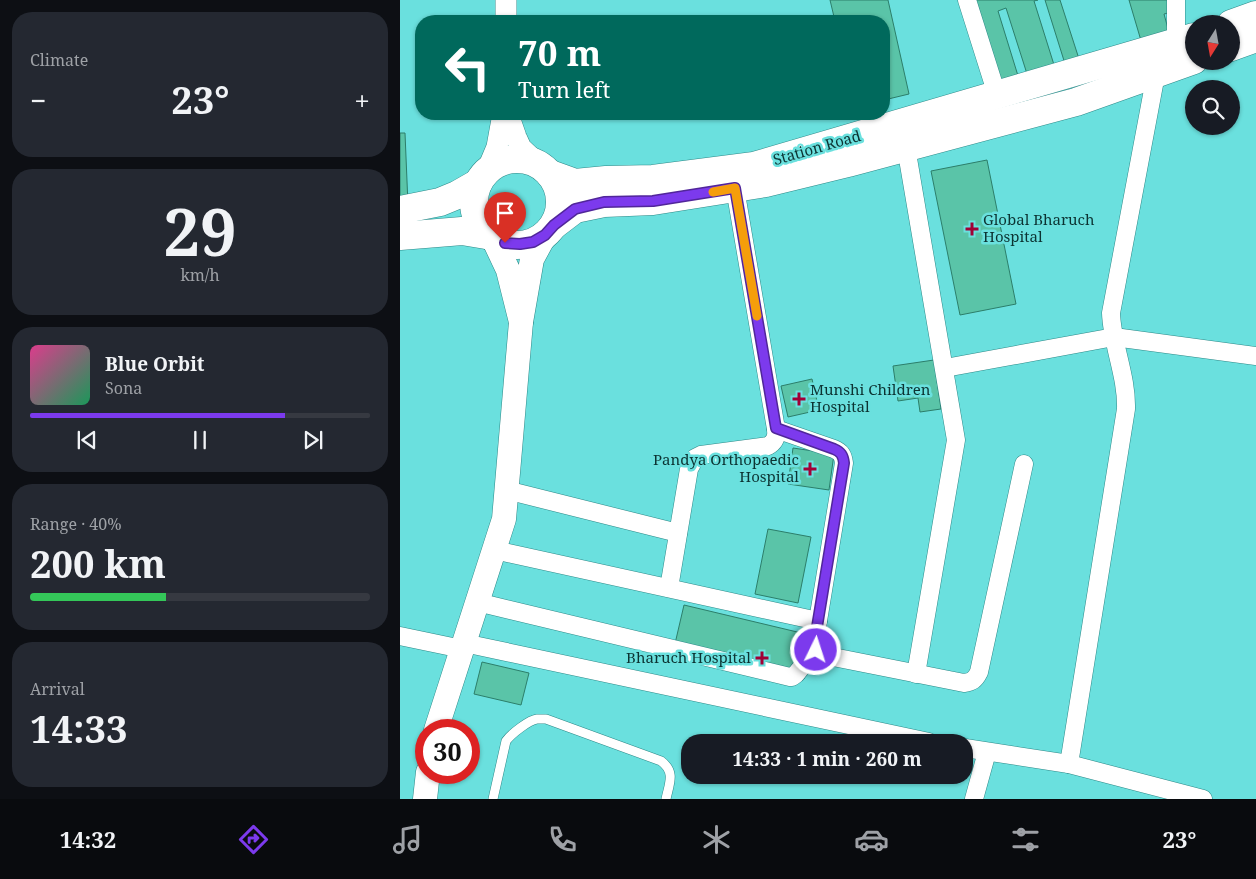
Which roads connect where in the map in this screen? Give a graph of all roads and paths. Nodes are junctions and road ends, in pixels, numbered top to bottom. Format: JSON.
{"nodes":[{"id":1,"x":506,"y":0,"type":"edge"},
{"id":2,"x":967,"y":0,"type":"edge"},
{"id":3,"x":1176,"y":0,"type":"edge"},
{"id":4,"x":506,"y":15,"type":"edge"},
{"id":5,"x":1256,"y":15,"type":"edge"},
{"id":6,"x":1240,"y":21,"type":"edge"},
{"id":7,"x":1185,"y":35,"type":"edge"},
{"id":8,"x":1256,"y":38,"type":"edge"},
{"id":9,"x":1240,"y":44,"type":"edge"},
{"id":10,"x":1185,"y":48,"type":"edge"},
{"id":11,"x":1151,"y":62,"type":"junction"},
{"id":12,"x":998,"y":95,"type":"junction"},
{"id":13,"x":502,"y":120,"type":"edge"},
{"id":14,"x":510,"y":120,"type":"edge"},
{"id":15,"x":906,"y":147,"type":"junction"},
{"id":16,"x":545,"y":170,"type":"junction"},
{"id":17,"x":482,"y":177,"type":"junction"},
{"id":18,"x":735,"y":188,"type":"junction"},
{"id":19,"x":400,"y":210,"type":"edge"},
{"id":20,"x":549,"y":230,"type":"junction"},
{"id":21,"x":400,"y":236,"type":"edge"},
{"id":22,"x":492,"y":236,"type":"junction"},
{"id":23,"x":521,"y":322,"type":"junction"},
{"id":24,"x":1114,"y":337,"type":"junction"},
{"id":25,"x":1256,"y":356,"type":"edge"},
{"id":26,"x":945,"y":368,"type":"junction"},
{"id":27,"x":776,"y":428,"type":"junction"},
{"id":28,"x":1024,"y":464,"type":"dead end"},
{"id":29,"x":506,"y":490,"type":"junction"},
{"id":30,"x":678,"y":533,"type":"junction"},
{"id":31,"x":494,"y":550,"type":"junction"},
{"id":32,"x":669,"y":588,"type":"junction"},
{"id":33,"x":477,"y":602,"type":"junction"},
{"id":34,"x":818,"y":621,"type":"junction"},
{"id":35,"x":400,"y":636,"type":"edge"},
{"id":36,"x":463,"y":646,"type":"junction"},
{"id":37,"x":816,"y":650,"type":"junction"},
{"id":38,"x":916,"y":674,"type":"junction"},
{"id":39,"x":440,"y":719,"type":"edge"},
{"id":40,"x":890,"y":734,"type":"edge"},
{"id":41,"x":973,"y":749,"type":"edge"},
{"id":42,"x":987,"y":752,"type":"junction"},
{"id":43,"x":1069,"y":764,"type":"junction"},
{"id":44,"x":427,"y":784,"type":"edge"},
{"id":45,"x":425,"y":799,"type":"edge"},
{"id":46,"x":493,"y":799,"type":"edge"},
{"id":47,"x":666,"y":799,"type":"edge"},
{"id":48,"x":974,"y":799,"type":"edge"},
{"id":49,"x":1203,"y":799,"type":"edge"}],
"edges":[{"from":1,"to":4,"type":"street"},
{"from":2,"to":12,"type":"street"},
{"from":3,"to":7,"type":"street"},
{"from":5,"to":6,"type":"main road"},
{"from":8,"to":9,"type":"main road"},
{"from":10,"to":11,"type":"main road","name":"Station Road"},
{"from":11,"to":12,"type":"main road","name":"Station Road"},
{"from":11,"to":15,"type":"main road","name":"Station Road"},
{"from":11,"to":24,"type":"street"},
{"from":12,"to":16,"type":"main road","name":"Station Road"},
{"from":13,"to":17,"type":"street"},
{"from":14,"to":16,"type":"street"},
{"from":15,"to":18,"type":"main road","name":"Station Road"},
{"from":15,"to":26,"type":"street"},
{"from":16,"to":17,"type":"main road"},
{"from":16,"to":20,"type":"main road"},
{"from":17,"to":19,"type":"main road"},
{"from":17,"to":22,"type":"main road"},
{"from":18,"to":20,"type":"main road","name":"Station Road"},
{"from":18,"to":27,"type":"street"},
{"from":20,"to":22,"type":"main road"},
{"from":20,"to":23,"type":"main road"},
{"from":21,"to":22,"type":"main road"},
{"from":22,"to":23,"type":"main road"},
{"from":23,"to":29,"type":"main road"},
{"from":24,"to":25,"type":"street"},
{"from":24,"to":26,"type":"street"},
{"from":24,"to":43,"type":"street"},
{"from":26,"to":38,"type":"street"},
{"from":27,"to":30,"type":"street"},
{"from":27,"to":34,"type":"street"},
{"from":28,"to":38,"type":"street"},
{"from":29,"to":30,"type":"street"},
{"from":29,"to":31,"type":"main road"},
{"from":30,"to":32,"type":"street"},
{"from":31,"to":32,"type":"street"},
{"from":31,"to":33,"type":"main road"},
{"from":32,"to":34,"type":"street"},
{"from":33,"to":36,"type":"main road"},
{"from":33,"to":37,"type":"street"},
{"from":34,"to":37,"type":"street"},
{"from":35,"to":36,"type":"street"},
{"from":36,"to":39,"type":"main road"},
{"from":36,"to":40,"type":"street"},
{"from":37,"to":38,"type":"street"},
{"from":41,"to":42,"type":"street"},
{"from":42,"to":43,"type":"street"},
{"from":42,"to":48,"type":"street"},
{"from":43,"to":49,"type":"street"},
{"from":44,"to":45,"type":"main road"},
{"from":46,"to":47,"type":"lane"}]}
